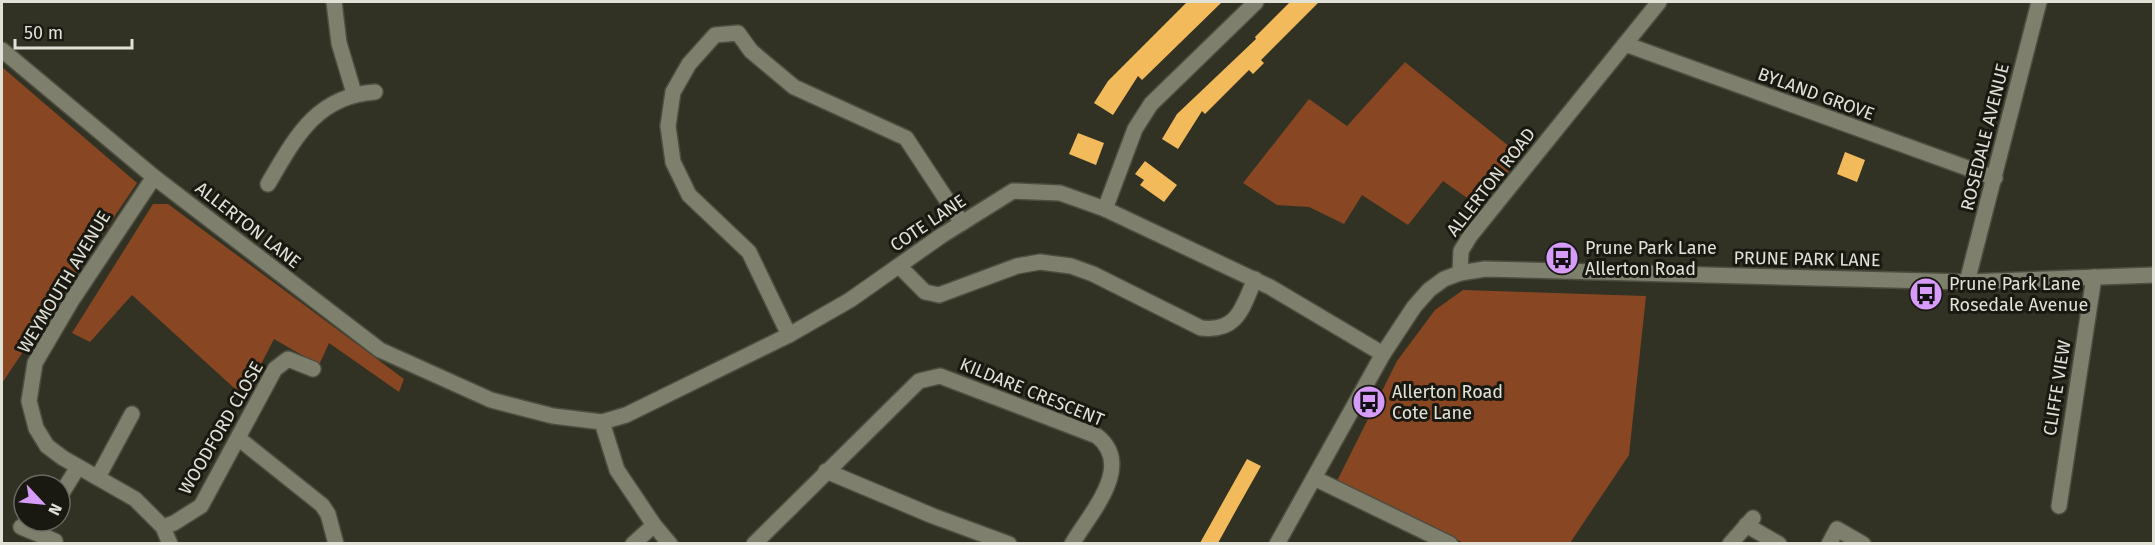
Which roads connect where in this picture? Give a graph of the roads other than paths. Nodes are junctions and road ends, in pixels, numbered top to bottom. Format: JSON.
{"nodes":[{"id":1,"x":334,"y":2,"type":"edge"},
{"id":2,"x":1256,"y":2,"type":"edge"},
{"id":3,"x":1659,"y":2,"type":"edge"},
{"id":4,"x":2039,"y":2,"type":"edge"},
{"id":5,"x":1625,"y":44,"type":"junction"},
{"id":6,"x":2,"y":50,"type":"edge"},
{"id":7,"x":375,"y":92,"type":"dead end"},
{"id":8,"x":354,"y":93,"type":"junction"},
{"id":9,"x":154,"y":177,"type":"junction"},
{"id":10,"x":1995,"y":178,"type":"junction"},
{"id":11,"x":268,"y":184,"type":"dead end"},
{"id":12,"x":1105,"y":209,"type":"junction"},
{"id":13,"x":962,"y":223,"type":"junction"},
{"id":14,"x":899,"y":266,"type":"junction"},
{"id":15,"x":1460,"y":273,"type":"junction"},
{"id":16,"x":2154,"y":275,"type":"edge"},
{"id":17,"x":2094,"y":277,"type":"junction"},
{"id":18,"x":1255,"y":279,"type":"junction"},
{"id":19,"x":1967,"y":282,"type":"junction"},
{"id":20,"x":789,"y":335,"type":"junction"},
{"id":21,"x":1383,"y":354,"type":"junction"},
{"id":22,"x":313,"y":369,"type":"dead end"},
{"id":23,"x":491,"y":400,"type":"joint"},
{"id":24,"x":132,"y":414,"type":"dead end"},
{"id":25,"x":602,"y":422,"type":"junction"},
{"id":26,"x":238,"y":438,"type":"junction"},
{"id":27,"x":78,"y":467,"type":"junction"},
{"id":28,"x":826,"y":471,"type":"junction"},
{"id":29,"x":72,"y":477,"type":"edge"},
{"id":30,"x":98,"y":477,"type":"junction"},
{"id":31,"x":1314,"y":478,"type":"junction"},
{"id":32,"x":2059,"y":506,"type":"dead end"},
{"id":33,"x":654,"y":525,"type":"junction"},
{"id":34,"x":163,"y":527,"type":"junction"},
{"id":35,"x":47,"y":533,"type":"edge"},
{"id":36,"x":55,"y":541,"type":"dead end"},
{"id":37,"x":170,"y":543,"type":"edge"},
{"id":38,"x":336,"y":543,"type":"edge"},
{"id":39,"x":633,"y":543,"type":"edge"},
{"id":40,"x":670,"y":543,"type":"edge"},
{"id":41,"x":754,"y":543,"type":"edge"},
{"id":42,"x":1009,"y":543,"type":"edge"},
{"id":43,"x":1072,"y":543,"type":"edge"},
{"id":44,"x":1277,"y":543,"type":"edge"},
{"id":45,"x":1450,"y":543,"type":"edge"},
{"id":46,"x":1730,"y":543,"type":"edge"},
{"id":47,"x":1779,"y":543,"type":"edge"},
{"id":48,"x":1829,"y":543,"type":"edge"},
{"id":49,"x":1863,"y":543,"type":"edge"}],
"edges":[{"from":1,"to":8,"type":"street"},
{"from":2,"to":12,"type":"street"},
{"from":3,"to":5,"type":"street","name":"ALLERTON ROAD"},
{"from":4,"to":10,"type":"street","name":"ROSEDALE AVENUE"},
{"from":5,"to":10,"type":"street","name":"BYLAND GROVE"},
{"from":5,"to":15,"type":"street","name":"ALLERTON ROAD"},
{"from":6,"to":9,"type":"street","name":"ALLERTON LANE"},
{"from":7,"to":8,"type":"street"},
{"from":8,"to":11,"type":"street"},
{"from":9,"to":23,"type":"street","name":"ALLERTON LANE"},
{"from":9,"to":27,"type":"street","name":"WEYMOUTH AVENUE"},
{"from":10,"to":19,"type":"street","name":"ROSEDALE AVENUE"},
{"from":12,"to":13,"type":"street","name":"COTE LANE"},
{"from":12,"to":18,"type":"street","name":"COTE LANE"},
{"from":13,"to":14,"type":"street","name":"COTE LANE"},
{"from":13,"to":20,"type":"street"},
{"from":14,"to":18,"type":"street"},
{"from":14,"to":20,"type":"street","name":"COTE LANE"},
{"from":15,"to":19,"type":"street","name":"PRUNE PARK LANE"},
{"from":15,"to":21,"type":"street"},
{"from":16,"to":17,"type":"street","name":"PRUNE PARK LANE"},
{"from":17,"to":19,"type":"street","name":"PRUNE PARK LANE"},
{"from":17,"to":32,"type":"street","name":"CLIFFE VIEW"},
{"from":18,"to":21,"type":"street","name":"COTE LANE"},
{"from":20,"to":25,"type":"street","name":"COTE LANE"},
{"from":21,"to":31,"type":"street"},
{"from":22,"to":26,"type":"street","name":"WOODFORD CLOSE"},
{"from":23,"to":25,"type":"street","name":"COTE LANE"},
{"from":24,"to":30,"type":"street"},
{"from":25,"to":33,"type":"street"},
{"from":26,"to":34,"type":"street","name":"WOODFORD CLOSE"},
{"from":26,"to":38,"type":"street"},
{"from":27,"to":29,"type":"street"},
{"from":27,"to":30,"type":"street","name":"WEYMOUTH AVENUE"},
{"from":28,"to":41,"type":"street","name":"KILDARE CRESCENT"},
{"from":28,"to":42,"type":"street"},
{"from":28,"to":43,"type":"street","name":"KILDARE CRESCENT"},
{"from":30,"to":34,"type":"street","name":"WEYMOUTH AVENUE"},
{"from":31,"to":44,"type":"street"},
{"from":31,"to":45,"type":"street"},
{"from":33,"to":39,"type":"street"},
{"from":33,"to":40,"type":"street"},
{"from":34,"to":37,"type":"street","name":"WEYMOUTH AVENUE"},
{"from":35,"to":36,"type":"street"},
{"from":46,"to":47,"type":"street"},
{"from":48,"to":49,"type":"street"}]}
